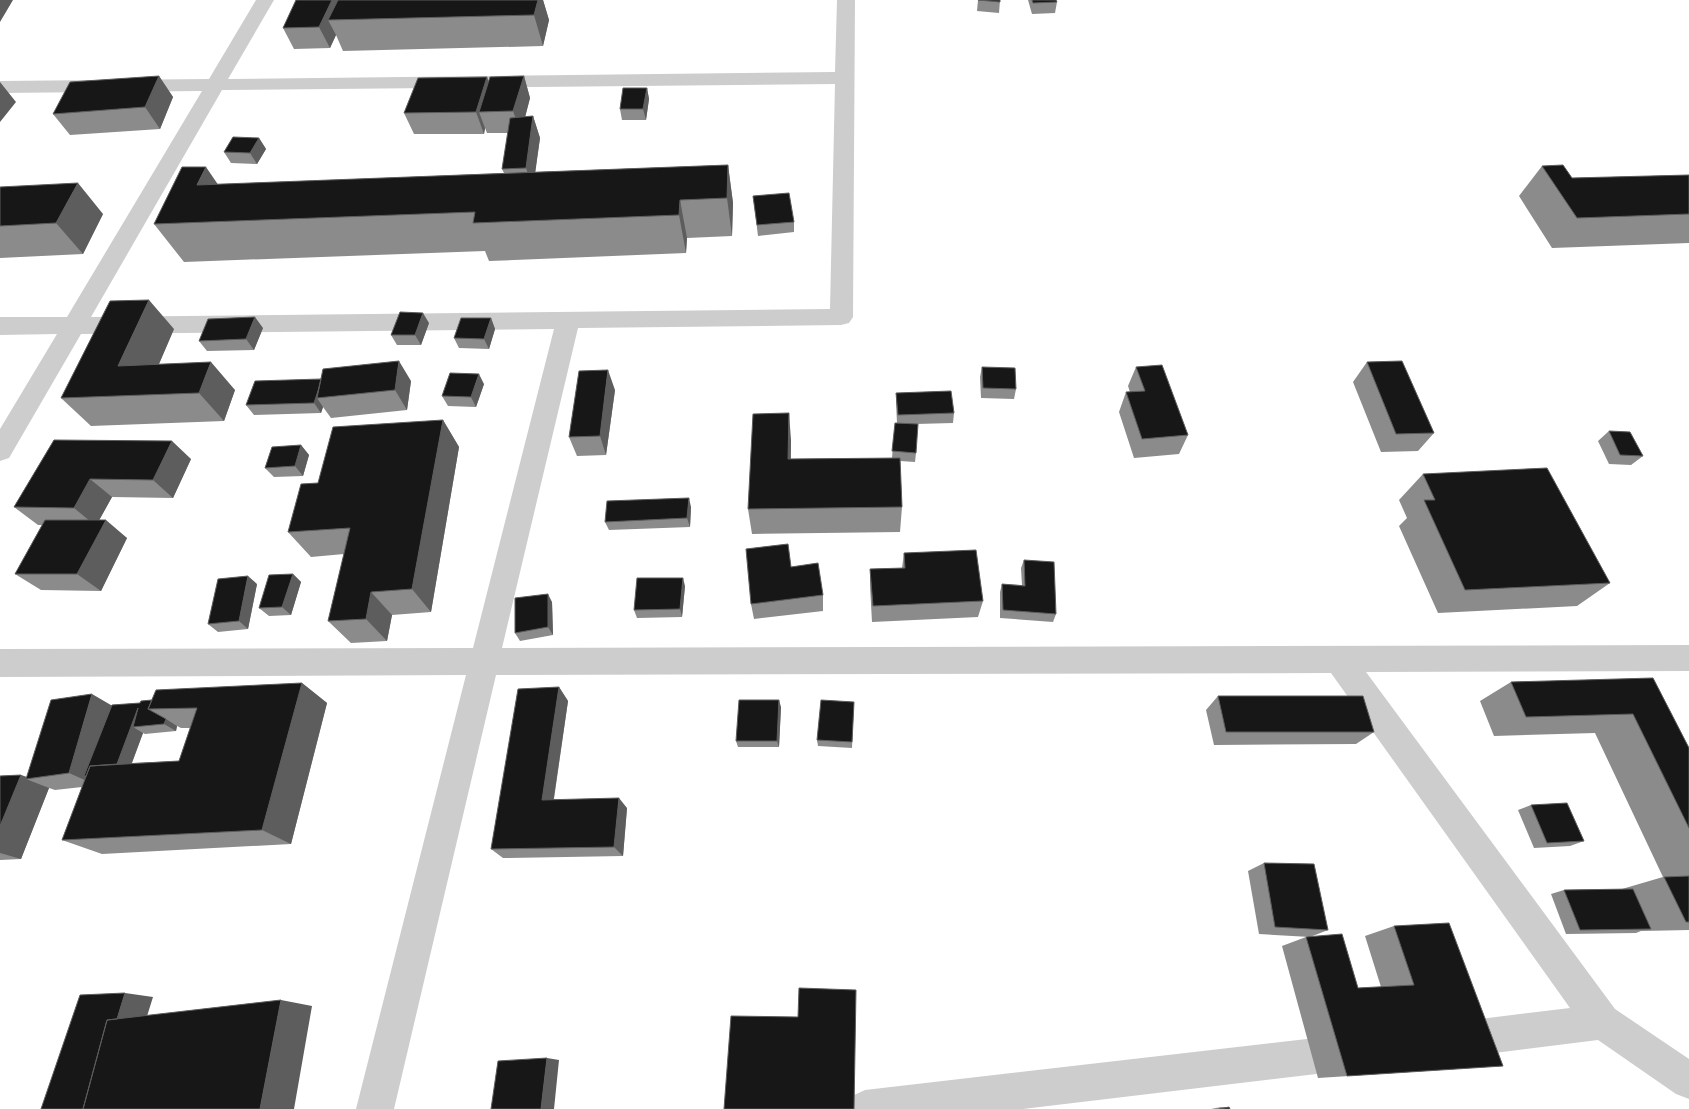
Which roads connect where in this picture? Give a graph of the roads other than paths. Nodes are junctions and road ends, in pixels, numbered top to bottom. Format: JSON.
{"nodes":[{"id":1,"x":265,"y":0,"type":"edge"},
{"id":2,"x":846,"y":0,"type":"edge"},
{"id":3,"x":845,"y":78,"type":"junction"},
{"id":4,"x":215,"y":85,"type":"junction"},
{"id":5,"x":0,"y":87,"type":"edge"},
{"id":6,"x":568,"y":320,"type":"junction"},
{"id":7,"x":74,"y":325,"type":"junction"},
{"id":8,"x":0,"y":326,"type":"edge"},
{"id":9,"x":0,"y":451,"type":"edge"},
{"id":10,"x":1689,"y":658,"type":"edge"},
{"id":11,"x":1339,"y":659,"type":"junction"},
{"id":12,"x":485,"y":661,"type":"junction"},
{"id":13,"x":0,"y":663,"type":"edge"},
{"id":14,"x":1602,"y":1022,"type":"junction"},
{"id":15,"x":1426,"y":1043,"type":"edge"},
{"id":16,"x":1378,"y":1049,"type":"edge"},
{"id":17,"x":1689,"y":1081,"type":"edge"},
{"id":18,"x":375,"y":1109,"type":"edge"},
{"id":19,"x":865,"y":1109,"type":"edge"}],
"edges":[{"from":1,"to":4,"type":"street"},
{"from":2,"to":3,"type":"street"},
{"from":3,"to":4,"type":"street"},
{"from":3,"to":6,"type":"street"},
{"from":4,"to":5,"type":"street"},
{"from":4,"to":7,"type":"street"},
{"from":6,"to":7,"type":"street"},
{"from":6,"to":12,"type":"street"},
{"from":7,"to":8,"type":"street"},
{"from":7,"to":9,"type":"street"},
{"from":10,"to":11,"type":"street"},
{"from":11,"to":12,"type":"street"},
{"from":11,"to":14,"type":"street"},
{"from":12,"to":13,"type":"street"},
{"from":12,"to":18,"type":"street"},
{"from":14,"to":15,"type":"street"},
{"from":14,"to":17,"type":"street"},
{"from":16,"to":19,"type":"street"}]}
